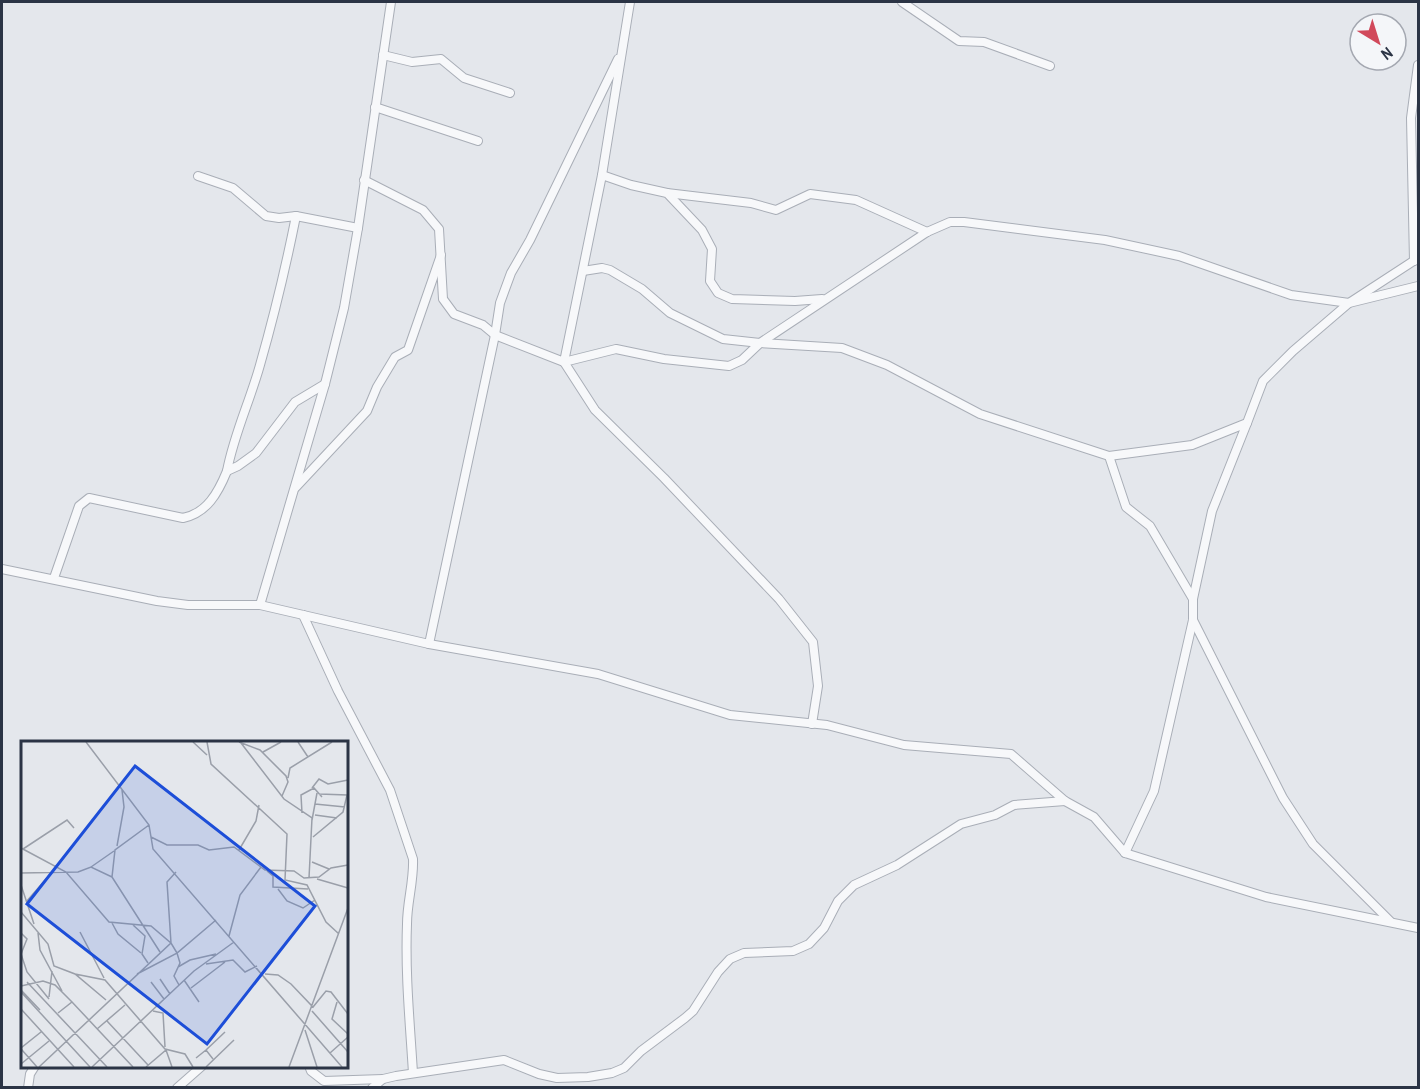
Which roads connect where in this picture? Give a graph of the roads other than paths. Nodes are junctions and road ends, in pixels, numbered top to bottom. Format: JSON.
{"nodes":[{"id":1,"x":391,"y":2,"type":"edge"},
{"id":2,"x":630,"y":2,"type":"edge"},
{"id":3,"x":902,"y":2,"type":"edge"},
{"id":4,"x":622,"y":51,"type":"junction"},
{"id":5,"x":382,"y":55,"type":"junction"},
{"id":6,"x":1419,"y":65,"type":"edge"},
{"id":7,"x":1050,"y":66,"type":"dead end"},
{"id":8,"x":510,"y":93,"type":"dead end"},
{"id":9,"x":375,"y":107,"type":"junction"},
{"id":10,"x":478,"y":141,"type":"dead end"},
{"id":11,"x":602,"y":175,"type":"junction"},
{"id":12,"x":198,"y":176,"type":"dead end"},
{"id":13,"x":364,"y":180,"type":"junction"},
{"id":14,"x":667,"y":193,"type":"junction"},
{"id":15,"x":297,"y":216,"type":"junction"},
{"id":16,"x":358,"y":228,"type":"junction"},
{"id":17,"x":927,"y":232,"type":"junction"},
{"id":18,"x":441,"y":255,"type":"junction"},
{"id":19,"x":1416,"y":259,"type":"edge"},
{"id":20,"x":583,"y":271,"type":"junction"},
{"id":21,"x":1419,"y":286,"type":"edge"},
{"id":22,"x":824,"y":299,"type":"junction"},
{"id":23,"x":1349,"y":303,"type":"junction"},
{"id":24,"x":495,"y":335,"type":"junction"},
{"id":25,"x":760,"y":343,"type":"junction"},
{"id":26,"x":564,"y":362,"type":"junction"},
{"id":27,"x":325,"y":384,"type":"junction"},
{"id":28,"x":1247,"y":423,"type":"junction"},
{"id":29,"x":1109,"y":456,"type":"junction"},
{"id":30,"x":227,"y":471,"type":"junction"},
{"id":31,"x":295,"y":488,"type":"junction"},
{"id":32,"x":2,"y":569,"type":"edge"},
{"id":33,"x":54,"y":578,"type":"junction"},
{"id":34,"x":1193,"y":599,"type":"junction"},
{"id":35,"x":260,"y":605,"type":"junction"},
{"id":36,"x":303,"y":615,"type":"junction"},
{"id":37,"x":1193,"y":620,"type":"junction"},
{"id":38,"x":429,"y":644,"type":"junction"},
{"id":39,"x":812,"y":724,"type":"junction"},
{"id":40,"x":1065,"y":801,"type":"junction"},
{"id":41,"x":1125,"y":854,"type":"junction"},
{"id":42,"x":1390,"y":921,"type":"junction"},
{"id":43,"x":1419,"y":928,"type":"edge"},
{"id":44,"x":34,"y":1068,"type":"edge"},
{"id":45,"x":200,"y":1068,"type":"edge"},
{"id":46,"x":310,"y":1068,"type":"edge"},
{"id":47,"x":413,"y":1074,"type":"junction"},
{"id":48,"x":588,"y":1077,"type":"junction"},
{"id":49,"x":383,"y":1079,"type":"junction"},
{"id":50,"x":28,"y":1088,"type":"edge"},
{"id":51,"x":177,"y":1088,"type":"edge"},
{"id":52,"x":372,"y":1088,"type":"edge"},
{"id":53,"x":589,"y":1088,"type":"edge"}],
"edges":[{"from":1,"to":5,"type":"street"},
{"from":2,"to":4,"type":"street"},
{"from":3,"to":7,"type":"street"},
{"from":4,"to":11,"type":"street"},
{"from":4,"to":24,"type":"street"},
{"from":5,"to":8,"type":"street"},
{"from":5,"to":9,"type":"street"},
{"from":6,"to":19,"type":"street"},
{"from":9,"to":10,"type":"street"},
{"from":9,"to":13,"type":"street"},
{"from":11,"to":14,"type":"street"},
{"from":11,"to":20,"type":"street"},
{"from":12,"to":15,"type":"street"},
{"from":13,"to":16,"type":"street"},
{"from":13,"to":18,"type":"street"},
{"from":14,"to":17,"type":"street"},
{"from":14,"to":22,"type":"street"},
{"from":15,"to":16,"type":"street"},
{"from":15,"to":30,"type":"street"},
{"from":16,"to":27,"type":"street"},
{"from":17,"to":22,"type":"street"},
{"from":17,"to":23,"type":"street"},
{"from":18,"to":24,"type":"street"},
{"from":18,"to":31,"type":"street"},
{"from":19,"to":23,"type":"street"},
{"from":20,"to":25,"type":"street"},
{"from":20,"to":26,"type":"street"},
{"from":21,"to":23,"type":"street"},
{"from":22,"to":25,"type":"street"},
{"from":23,"to":28,"type":"street"},
{"from":24,"to":26,"type":"street"},
{"from":24,"to":38,"type":"street"},
{"from":25,"to":26,"type":"street"},
{"from":25,"to":29,"type":"street"},
{"from":26,"to":39,"type":"street"},
{"from":27,"to":30,"type":"street"},
{"from":27,"to":31,"type":"street"},
{"from":28,"to":29,"type":"street"},
{"from":28,"to":34,"type":"street"},
{"from":29,"to":34,"type":"street"},
{"from":30,"to":33,"type":"street"},
{"from":31,"to":35,"type":"street"},
{"from":32,"to":33,"type":"street"},
{"from":33,"to":35,"type":"street"},
{"from":34,"to":37,"type":"street"},
{"from":35,"to":36,"type":"street"},
{"from":36,"to":38,"type":"street"},
{"from":36,"to":47,"type":"street"},
{"from":37,"to":41,"type":"street"},
{"from":37,"to":42,"type":"street"},
{"from":38,"to":39,"type":"street"},
{"from":39,"to":40,"type":"street"},
{"from":40,"to":41,"type":"street"},
{"from":40,"to":48,"type":"street"},
{"from":41,"to":42,"type":"street"},
{"from":42,"to":43,"type":"street"},
{"from":44,"to":50,"type":"street"},
{"from":45,"to":51,"type":"street"},
{"from":46,"to":49,"type":"street"},
{"from":47,"to":48,"type":"street"},
{"from":47,"to":49,"type":"street"},
{"from":48,"to":53,"type":"street"},
{"from":49,"to":52,"type":"street"}]}
